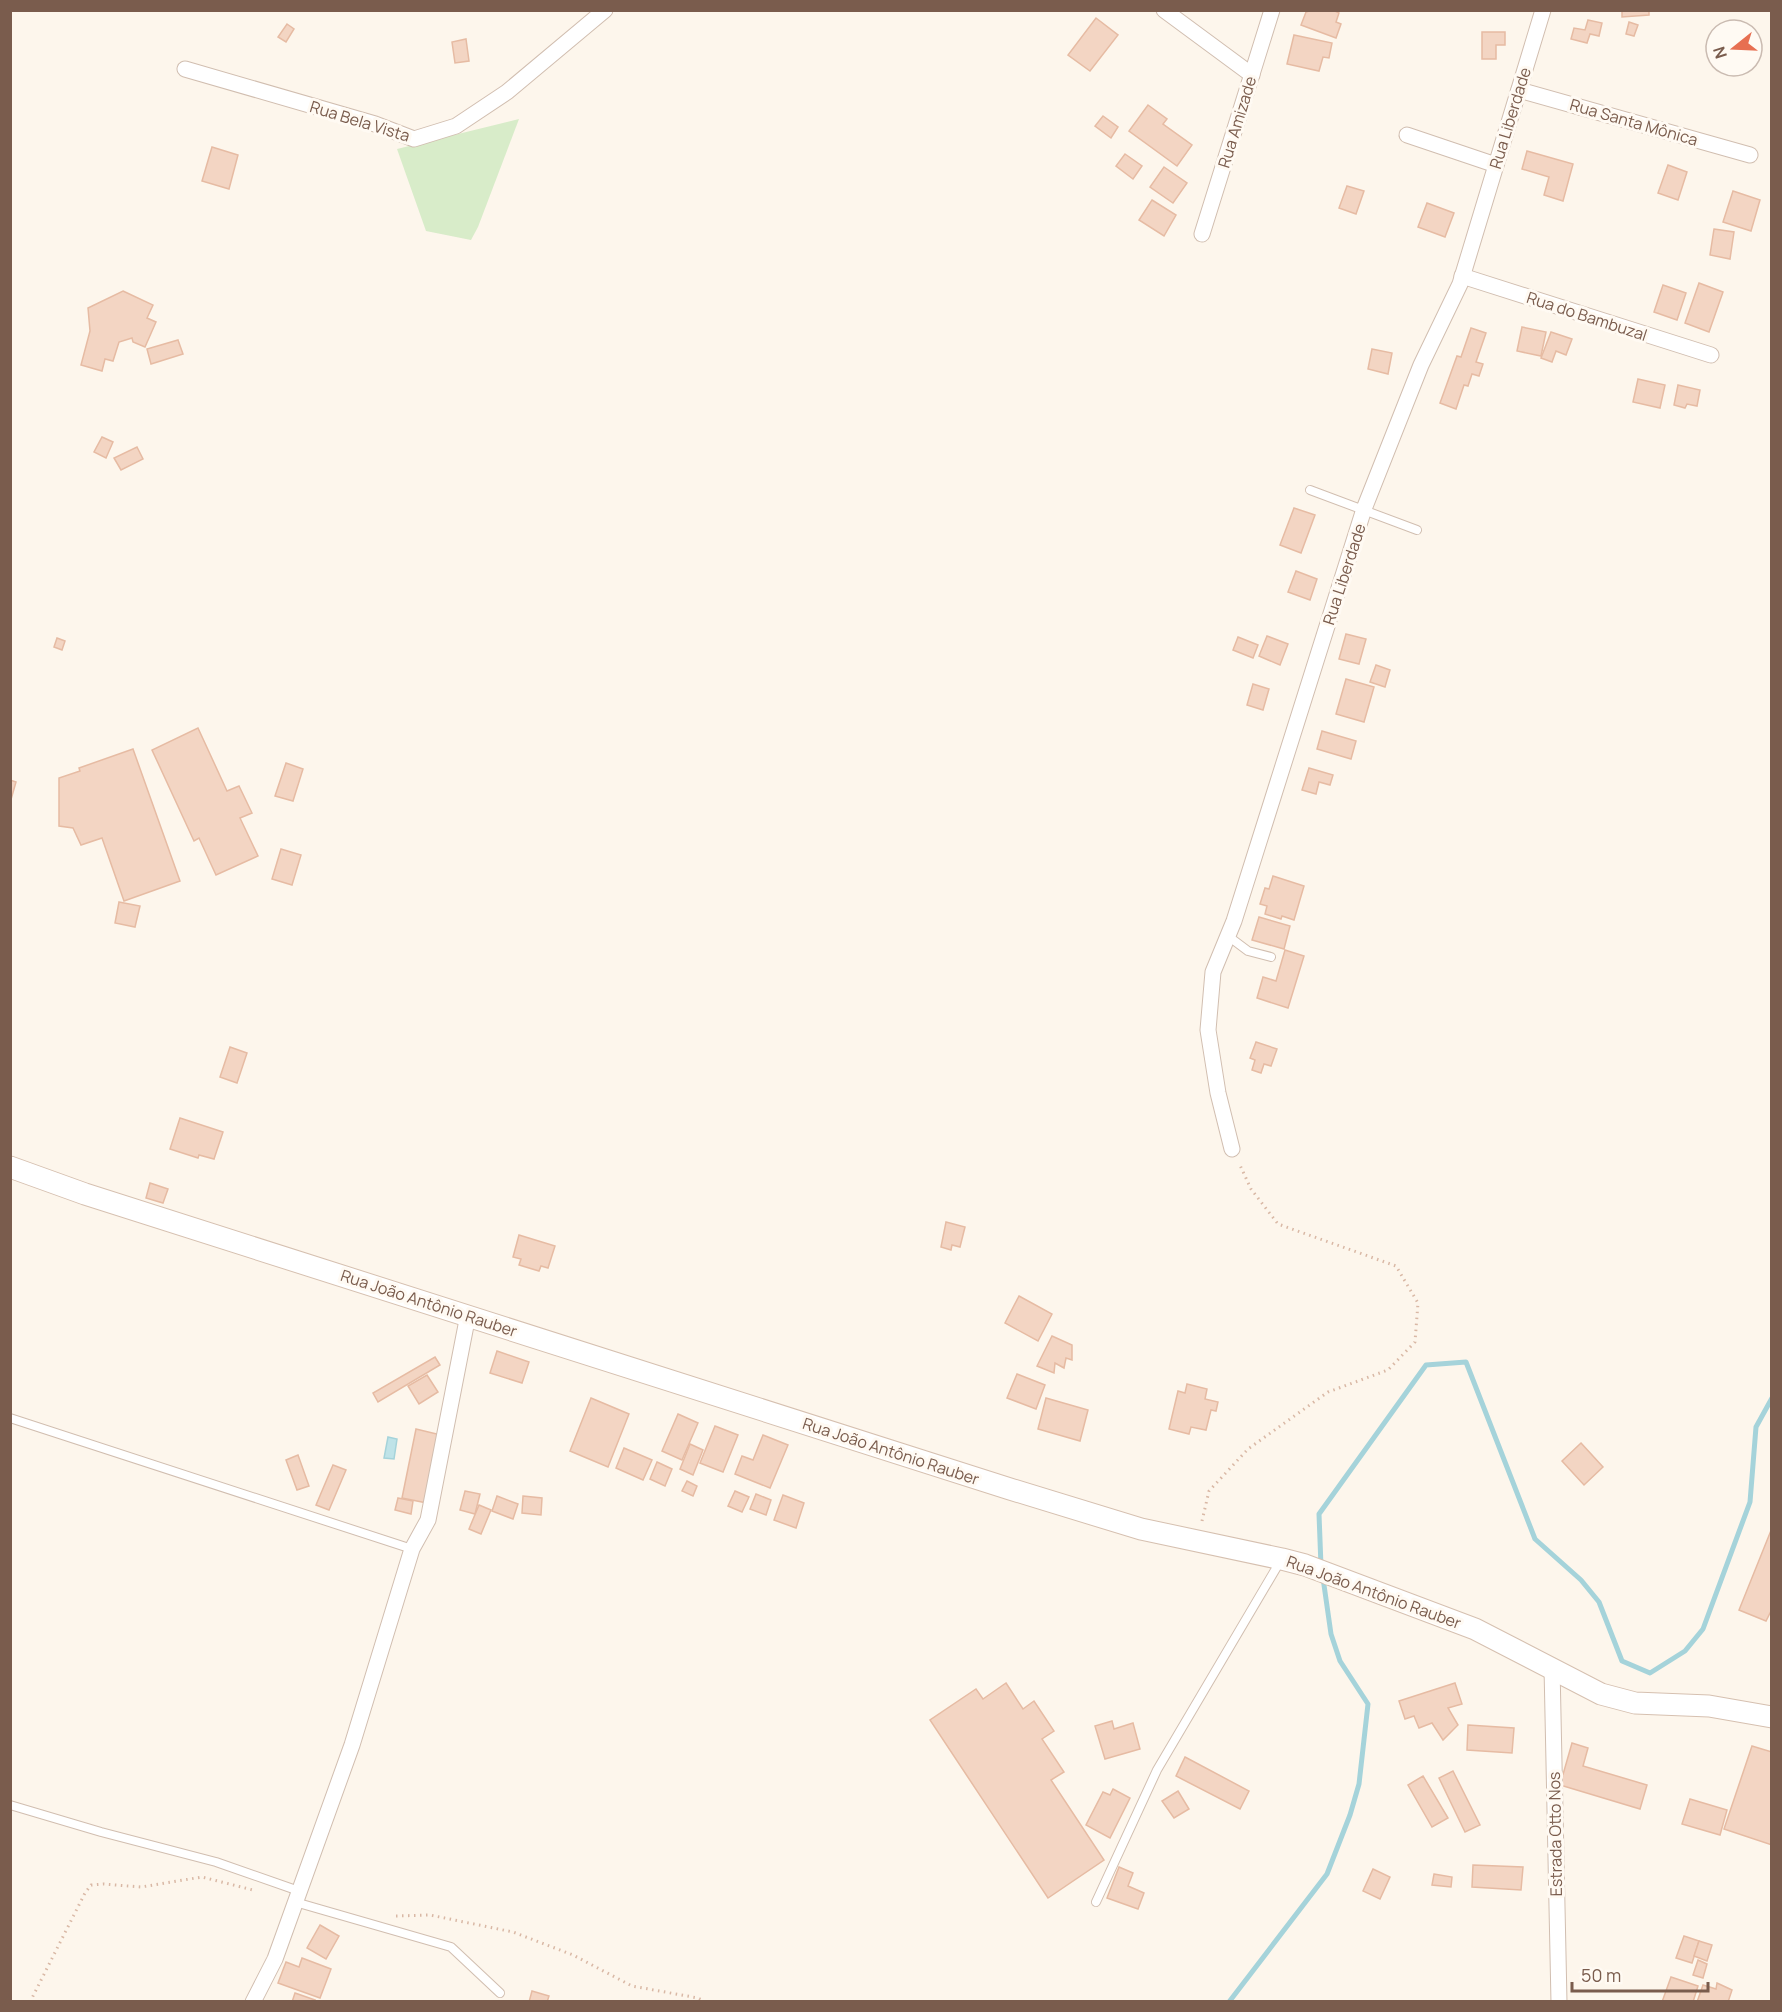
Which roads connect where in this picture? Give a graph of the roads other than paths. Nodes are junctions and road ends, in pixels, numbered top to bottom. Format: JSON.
{"nodes":[{"id":1,"x":605,"y":10,"type":"edge"},
{"id":2,"x":1164,"y":10,"type":"edge"},
{"id":3,"x":1272,"y":10,"type":"edge"},
{"id":4,"x":1543,"y":10,"type":"edge"},
{"id":5,"x":185,"y":69,"type":"dead end"},
{"id":6,"x":1252,"y":75,"type":"junction"},
{"id":7,"x":1519,"y":90,"type":"junction"},
{"id":8,"x":1407,"y":135,"type":"dead end"},
{"id":9,"x":1750,"y":155,"type":"dead end"},
{"id":10,"x":1496,"y":165,"type":"junction"},
{"id":11,"x":1202,"y":234,"type":"dead end"},
{"id":12,"x":1462,"y":276,"type":"junction"},
{"id":13,"x":1711,"y":355,"type":"dead end"},
{"id":14,"x":1310,"y":490,"type":"dead end"},
{"id":15,"x":1364,"y":509,"type":"junction"},
{"id":16,"x":1417,"y":530,"type":"dead end"},
{"id":17,"x":1228,"y":936,"type":"junction"},
{"id":18,"x":1270,"y":957,"type":"dead end"},
{"id":19,"x":1232,"y":1149,"type":"road end"},
{"id":20,"x":10,"y":1167,"type":"edge"},
{"id":21,"x":468,"y":1315,"type":"junction"},
{"id":22,"x":10,"y":1418,"type":"edge"},
{"id":23,"x":412,"y":1549,"type":"junction"},
{"id":24,"x":1282,"y":1558,"type":"junction"},
{"id":25,"x":1552,"y":1667,"type":"junction"},
{"id":26,"x":1772,"y":1717,"type":"edge"},
{"id":27,"x":10,"y":1805,"type":"edge"},
{"id":28,"x":297,"y":1896,"type":"junction"},
{"id":29,"x":1096,"y":1902,"type":"dead end"},
{"id":30,"x":500,"y":1993,"type":"dead end"},
{"id":31,"x":253,"y":2001,"type":"edge"},
{"id":32,"x":1559,"y":2001,"type":"edge"}],
"edges":[{"from":1,"to":5,"type":"street","name":"Rua Bela Vista"},
{"from":2,"to":6,"type":"street"},
{"from":3,"to":6,"type":"street","name":"Rua Amizade"},
{"from":4,"to":7,"type":"street","name":"Rua Liberdade"},
{"from":6,"to":11,"type":"street","name":"Rua Amizade"},
{"from":7,"to":9,"type":"street","name":"Rua Santa Mônica"},
{"from":7,"to":10,"type":"street","name":"Rua Liberdade"},
{"from":8,"to":10,"type":"street"},
{"from":10,"to":12,"type":"street","name":"Rua Liberdade"},
{"from":12,"to":13,"type":"street","name":"Rua do Bambuzal"},
{"from":12,"to":15,"type":"street","name":"Rua Liberdade"},
{"from":14,"to":15,"type":"lane"},
{"from":15,"to":16,"type":"lane"},
{"from":15,"to":17,"type":"street","name":"Rua Liberdade"},
{"from":17,"to":18,"type":"lane"},
{"from":17,"to":19,"type":"street","name":"Rua Liberdade"},
{"from":20,"to":21,"type":"street","name":"Rua João Antônio Rauber"},
{"from":21,"to":23,"type":"street"},
{"from":21,"to":24,"type":"street","name":"Rua João Antônio Rauber"},
{"from":22,"to":23,"type":"lane"},
{"from":23,"to":28,"type":"street"},
{"from":24,"to":25,"type":"street","name":"Rua João Antônio Rauber"},
{"from":24,"to":29,"type":"lane"},
{"from":25,"to":26,"type":"street","name":"Rua João Antônio Rauber"},
{"from":25,"to":32,"type":"street","name":"Estrada Otto Nos"},
{"from":27,"to":28,"type":"lane"},
{"from":28,"to":30,"type":"lane"},
{"from":28,"to":31,"type":"street"}]}
